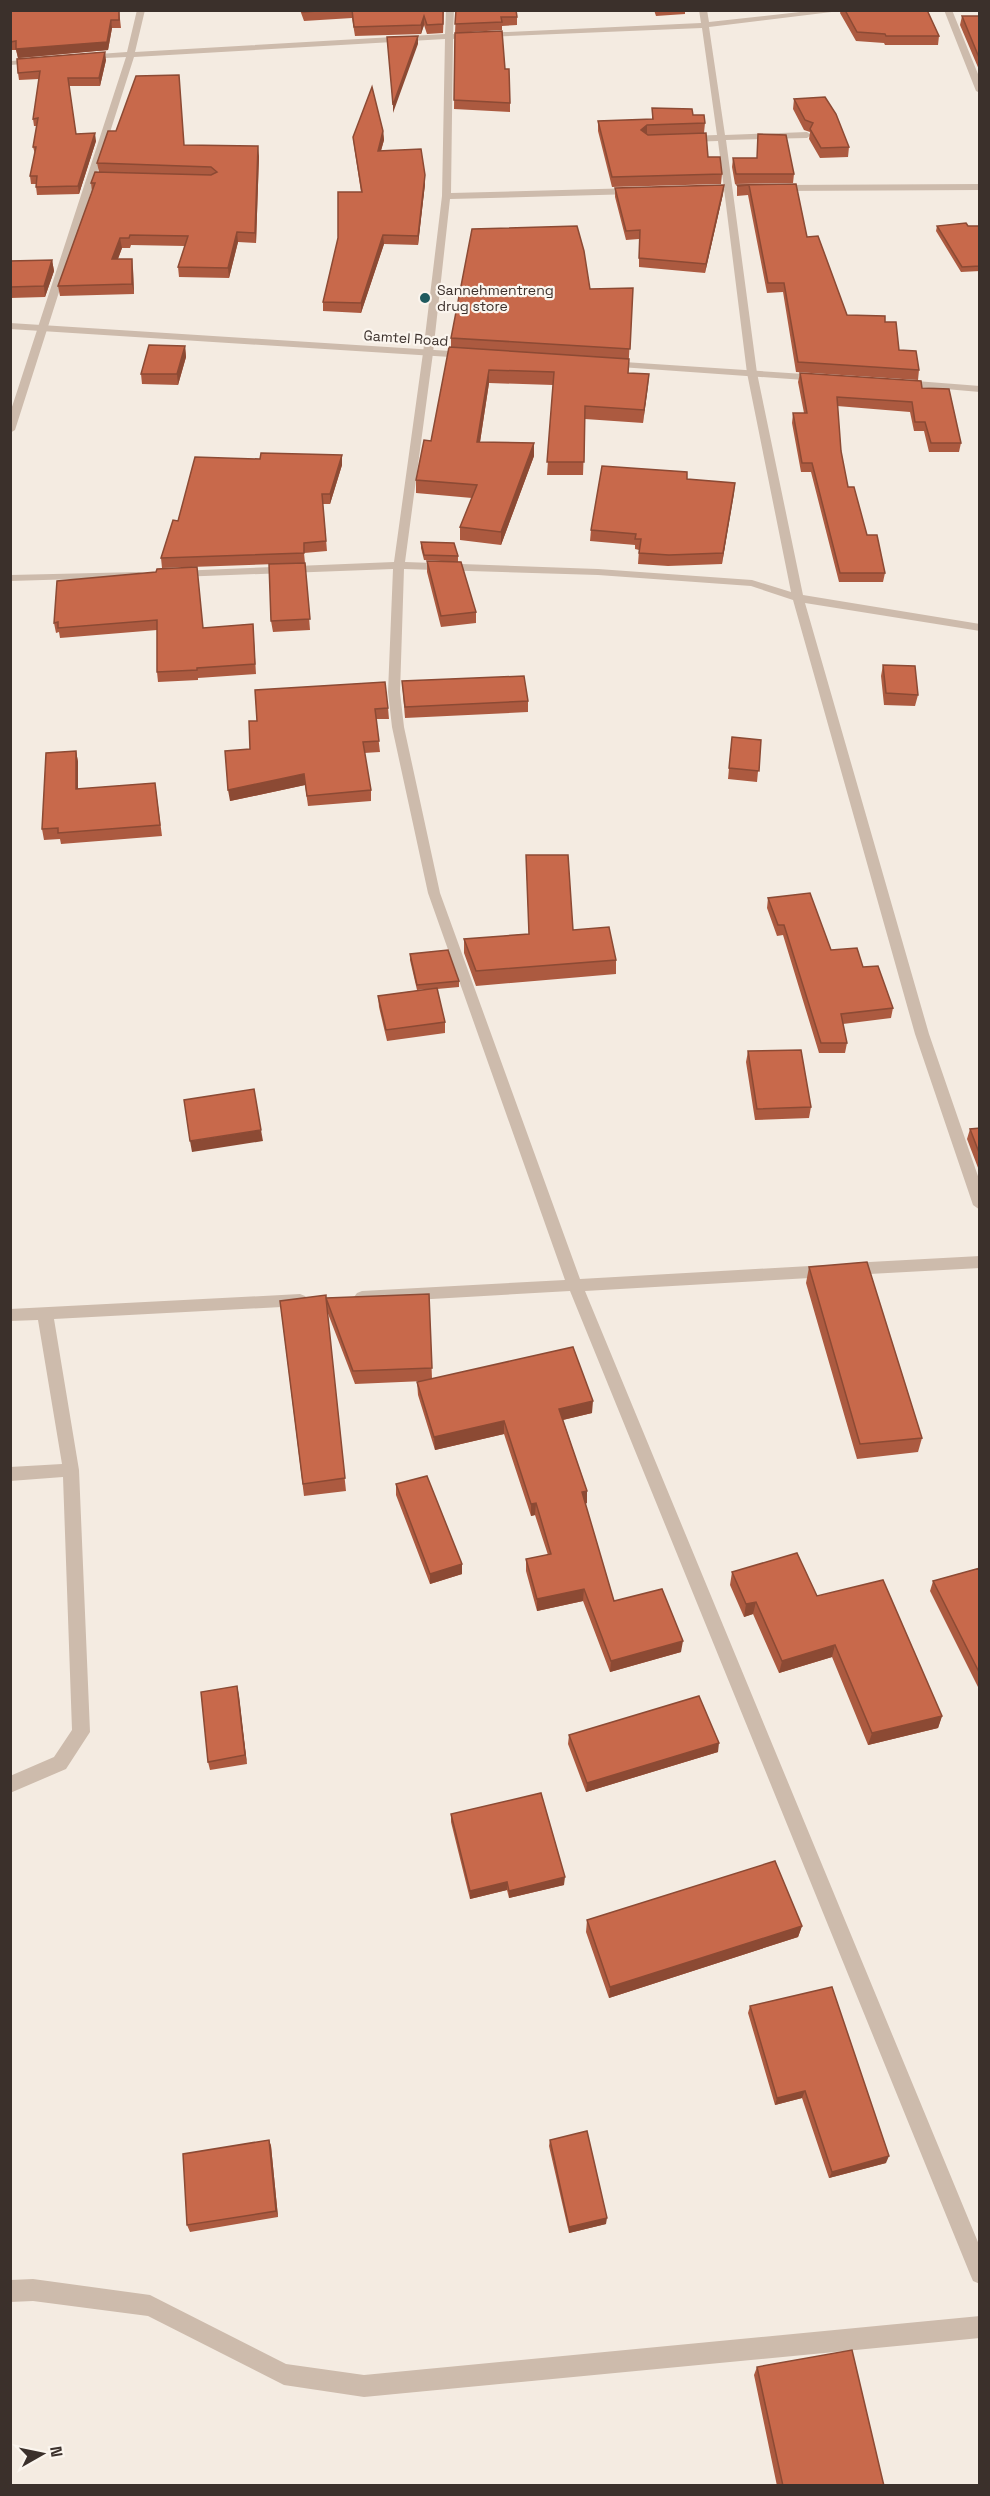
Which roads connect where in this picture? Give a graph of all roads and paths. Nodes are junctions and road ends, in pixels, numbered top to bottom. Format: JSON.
{"nodes":[{"id":1,"x":141,"y":10,"type":"edge"},
{"id":2,"x":450,"y":10,"type":"edge"},
{"id":3,"x":704,"y":10,"type":"edge"},
{"id":4,"x":844,"y":10,"type":"edge"},
{"id":5,"x":948,"y":10,"type":"edge"},
{"id":6,"x":705,"y":25,"type":"junction"},
{"id":7,"x":451,"y":36,"type":"junction"},
{"id":8,"x":131,"y":53,"type":"junction"},
{"id":9,"x":76,"y":58,"type":"edge"},
{"id":10,"x":43,"y":60,"type":"edge"},
{"id":11,"x":10,"y":63,"type":"edge"},
{"id":12,"x":980,"y":91,"type":"edge"},
{"id":13,"x":807,"y":135,"type":"edge"},
{"id":14,"x":679,"y":139,"type":"edge"},
{"id":15,"x":722,"y":139,"type":"junction"},
{"id":16,"x":980,"y":187,"type":"edge"},
{"id":17,"x":765,"y":188,"type":"edge"},
{"id":18,"x":718,"y":189,"type":"edge"},
{"id":19,"x":729,"y":189,"type":"junction"},
{"id":20,"x":741,"y":189,"type":"edge"},
{"id":21,"x":647,"y":191,"type":"edge"},
{"id":22,"x":446,"y":196,"type":"junction"},
{"id":23,"x":10,"y":326,"type":"edge"},
{"id":24,"x":43,"y":328,"type":"junction"},
{"id":25,"x":428,"y":353,"type":"junction"},
{"id":26,"x":472,"y":356,"type":"edge"},
{"id":27,"x":595,"y":363,"type":"edge"},
{"id":28,"x":752,"y":373,"type":"junction"},
{"id":29,"x":836,"y":379,"type":"edge"},
{"id":30,"x":896,"y":383,"type":"edge"},
{"id":31,"x":980,"y":389,"type":"edge"},
{"id":32,"x":10,"y":430,"type":"edge"},
{"id":33,"x":399,"y":565,"type":"junction"},
{"id":34,"x":10,"y":578,"type":"edge"},
{"id":35,"x":798,"y":598,"type":"junction"},
{"id":36,"x":980,"y":628,"type":"edge"},
{"id":37,"x":980,"y":1205,"type":"edge"},
{"id":38,"x":980,"y":1262,"type":"edge"},
{"id":39,"x":575,"y":1285,"type":"junction"},
{"id":40,"x":351,"y":1297,"type":"edge"},
{"id":41,"x":316,"y":1299,"type":"edge"},
{"id":42,"x":45,"y":1314,"type":"junction"},
{"id":43,"x":10,"y":1315,"type":"edge"},
{"id":44,"x":71,"y":1470,"type":"junction"},
{"id":45,"x":10,"y":1474,"type":"edge"},
{"id":46,"x":10,"y":1785,"type":"edge"},
{"id":47,"x":980,"y":2274,"type":"edge"},
{"id":48,"x":10,"y":2291,"type":"edge"},
{"id":49,"x":980,"y":2327,"type":"edge"}],
"edges":[{"from":1,"to":8,"type":"street"},
{"from":2,"to":7,"type":"street"},
{"from":3,"to":6,"type":"street"},
{"from":4,"to":6,"type":"street"},
{"from":5,"to":12,"type":"street"},
{"from":6,"to":7,"type":"street"},
{"from":6,"to":15,"type":"street"},
{"from":7,"to":8,"type":"street"},
{"from":7,"to":22,"type":"street"},
{"from":8,"to":9,"type":"street"},
{"from":8,"to":24,"type":"street"},
{"from":10,"to":11,"type":"street"},
{"from":13,"to":15,"type":"street"},
{"from":14,"to":15,"type":"street"},
{"from":15,"to":19,"type":"street"},
{"from":16,"to":17,"type":"street"},
{"from":18,"to":19,"type":"street"},
{"from":19,"to":20,"type":"street"},
{"from":19,"to":28,"type":"street"},
{"from":21,"to":22,"type":"street"},
{"from":22,"to":25,"type":"street"},
{"from":23,"to":24,"type":"street","name":"Gamtel Road"},
{"from":24,"to":25,"type":"street","name":"Gamtel Road"},
{"from":24,"to":32,"type":"street"},
{"from":25,"to":26,"type":"street","name":"Gamtel Road"},
{"from":25,"to":33,"type":"street"},
{"from":27,"to":28,"type":"street"},
{"from":28,"to":29,"type":"street"},
{"from":28,"to":35,"type":"street"},
{"from":30,"to":31,"type":"street"},
{"from":33,"to":34,"type":"street"},
{"from":33,"to":35,"type":"street"},
{"from":33,"to":39,"type":"street"},
{"from":35,"to":36,"type":"street"},
{"from":35,"to":37,"type":"street"},
{"from":38,"to":39,"type":"street"},
{"from":39,"to":40,"type":"street"},
{"from":39,"to":47,"type":"street"},
{"from":41,"to":42,"type":"street"},
{"from":42,"to":43,"type":"street"},
{"from":42,"to":44,"type":"street"},
{"from":44,"to":45,"type":"street"},
{"from":44,"to":46,"type":"street"},
{"from":48,"to":49,"type":"street"}]}
